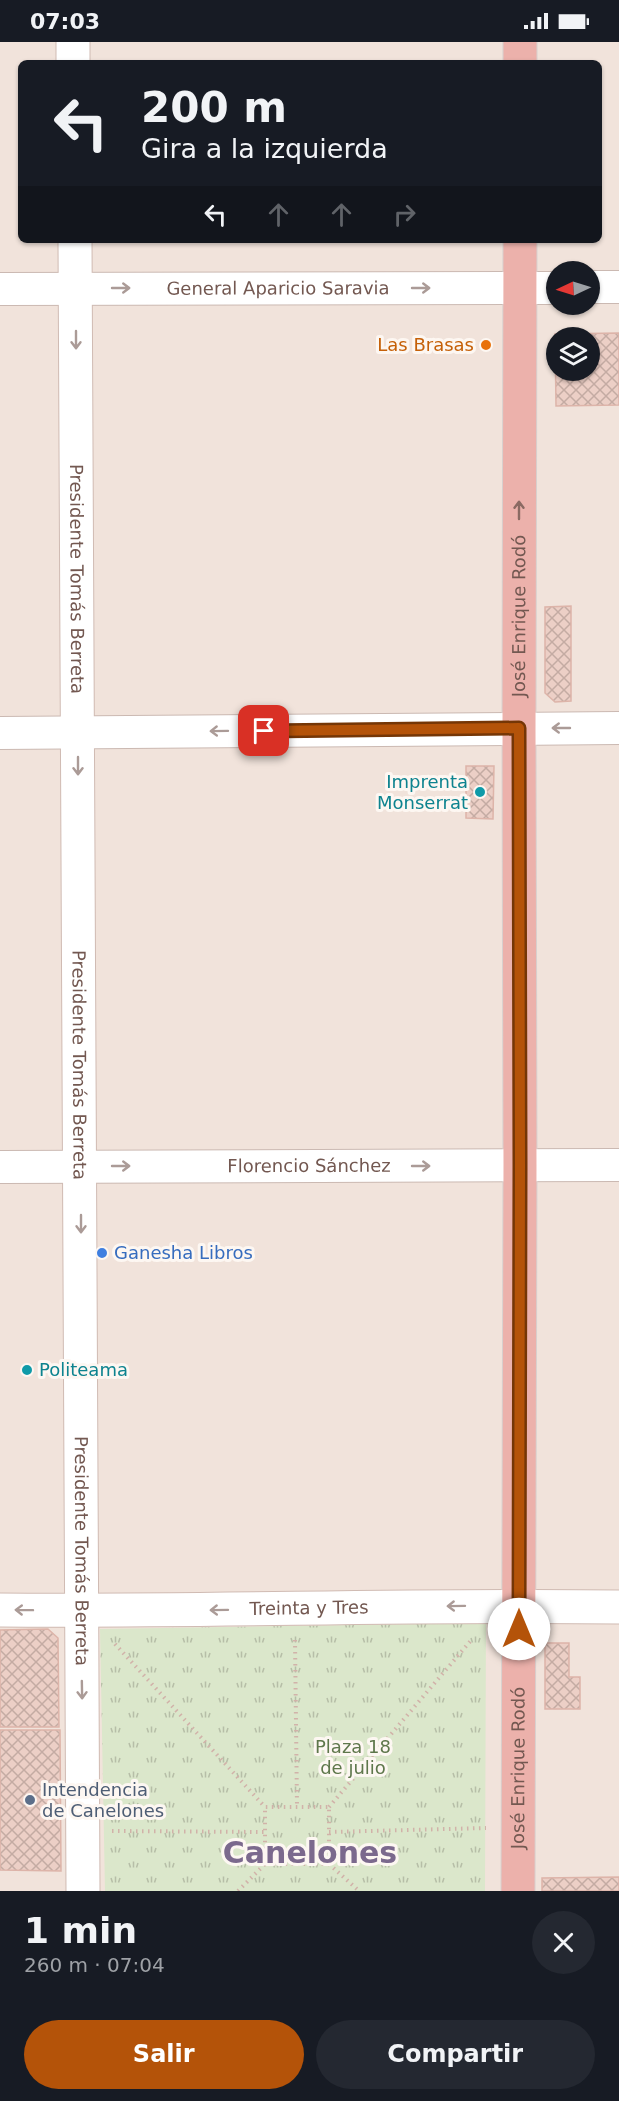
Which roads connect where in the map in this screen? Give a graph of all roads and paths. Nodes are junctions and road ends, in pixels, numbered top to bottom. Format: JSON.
{"nodes":[{"id":1,"x":73,"y":42,"type":"edge"},
{"id":2,"x":520,"y":42,"type":"edge"},
{"id":3,"x":73,"y":60,"type":"edge"},
{"id":4,"x":520,"y":60,"type":"edge"},
{"id":5,"x":75,"y":243,"type":"edge"},
{"id":6,"x":520,"y":243,"type":"edge"},
{"id":7,"x":600,"y":287,"type":"edge"},
{"id":8,"x":619,"y":287,"type":"edge"},
{"id":9,"x":76,"y":288,"type":"junction"},
{"id":10,"x":520,"y":288,"type":"junction"},
{"id":11,"x":546,"y":288,"type":"edge"},
{"id":12,"x":0,"y":289,"type":"edge"},
{"id":13,"x":519,"y":728,"type":"junction"},
{"id":14,"x":619,"y":728,"type":"edge"},
{"id":15,"x":0,"y":733,"type":"edge"},
{"id":16,"x":78,"y":733,"type":"junction"},
{"id":17,"x":619,"y":1165,"type":"edge"},
{"id":18,"x":81,"y":1166,"type":"junction"},
{"id":19,"x":520,"y":1166,"type":"junction"},
{"id":20,"x":0,"y":1167,"type":"edge"},
{"id":21,"x":519,"y":1605,"type":"junction"},
{"id":22,"x":619,"y":1606,"type":"edge"},
{"id":23,"x":295,"y":1609,"type":"junction"},
{"id":24,"x":0,"y":1610,"type":"edge"},
{"id":25,"x":81,"y":1611,"type":"junction"},
{"id":26,"x":479,"y":1632,"type":"dead end"},
{"id":27,"x":265,"y":1807,"type":"junction"},
{"id":28,"x":297,"y":1807,"type":"junction"},
{"id":29,"x":329,"y":1807,"type":"junction"},
{"id":30,"x":486,"y":1816,"type":"dead end"},
{"id":31,"x":486,"y":1828,"type":"junction"},
{"id":32,"x":84,"y":1831,"type":"junction"},
{"id":33,"x":264,"y":1832,"type":"junction"},
{"id":34,"x":329,"y":1832,"type":"junction"},
{"id":35,"x":486,"y":1838,"type":"dead end"},
{"id":36,"x":265,"y":1864,"type":"junction"},
{"id":37,"x":329,"y":1864,"type":"junction"},
{"id":38,"x":83,"y":1891,"type":"edge"},
{"id":39,"x":238,"y":1891,"type":"edge"},
{"id":40,"x":359,"y":1891,"type":"edge"},
{"id":41,"x":518,"y":1891,"type":"edge"}],
"edges":[{"from":1,"to":3,"type":"street"},
{"from":2,"to":4,"type":"highway"},
{"from":5,"to":9,"type":"street","name":"Presidente Tomás Berreta"},
{"from":6,"to":10,"type":"highway","name":"José Enrique Rodó"},
{"from":7,"to":8,"type":"street"},
{"from":9,"to":10,"type":"street","name":"General Aparicio Saravia","one_way":true},
{"from":9,"to":12,"type":"street","name":"General Aparicio Saravia"},
{"from":9,"to":16,"type":"street","name":"Presidente Tomás Berreta","one_way":true},
{"from":10,"to":11,"type":"street","name":"General Aparicio Saravia"},
{"from":13,"to":10,"type":"highway","name":"José Enrique Rodó","one_way":true},
{"from":14,"to":13,"type":"street","one_way":true},
{"from":13,"to":16,"type":"street","one_way":true},
{"from":13,"to":19,"type":"highway","name":"José Enrique Rodó"},
{"from":15,"to":16,"type":"street"},
{"from":16,"to":18,"type":"street","name":"Presidente Tomás Berreta","one_way":true},
{"from":17,"to":19,"type":"street","name":"Florencio Sánchez"},
{"from":18,"to":19,"type":"street","name":"Florencio Sánchez","one_way":true},
{"from":18,"to":20,"type":"street","name":"Florencio Sánchez"},
{"from":18,"to":25,"type":"street","name":"Presidente Tomás Berreta","one_way":true},
{"from":19,"to":21,"type":"highway","name":"José Enrique Rodó"},
{"from":21,"to":22,"type":"street","name":"Treinta y Tres"},
{"from":21,"to":23,"type":"street","name":"Treinta y Tres","one_way":true},
{"from":21,"to":41,"type":"highway","name":"José Enrique Rodó"},
{"from":23,"to":25,"type":"street","name":"Treinta y Tres","one_way":true},
{"from":23,"to":28,"type":"path"},
{"from":25,"to":24,"type":"street","name":"Treinta y Tres","one_way":true},
{"from":25,"to":27,"type":"path"},
{"from":25,"to":32,"type":"street","name":"Presidente Tomás Berreta","one_way":true},
{"from":26,"to":29,"type":"path"},
{"from":27,"to":28,"type":"path"},
{"from":27,"to":33,"type":"path"},
{"from":28,"to":29,"type":"path"},
{"from":29,"to":34,"type":"path"},
{"from":30,"to":31,"type":"path"},
{"from":31,"to":34,"type":"path"},
{"from":31,"to":35,"type":"path"},
{"from":32,"to":33,"type":"path"},
{"from":32,"to":38,"type":"street","name":"Presidente Tomás Berreta"},
{"from":33,"to":36,"type":"path"},
{"from":34,"to":37,"type":"path"},
{"from":36,"to":37,"type":"path"},
{"from":36,"to":39,"type":"path"},
{"from":37,"to":40,"type":"path"}]}
